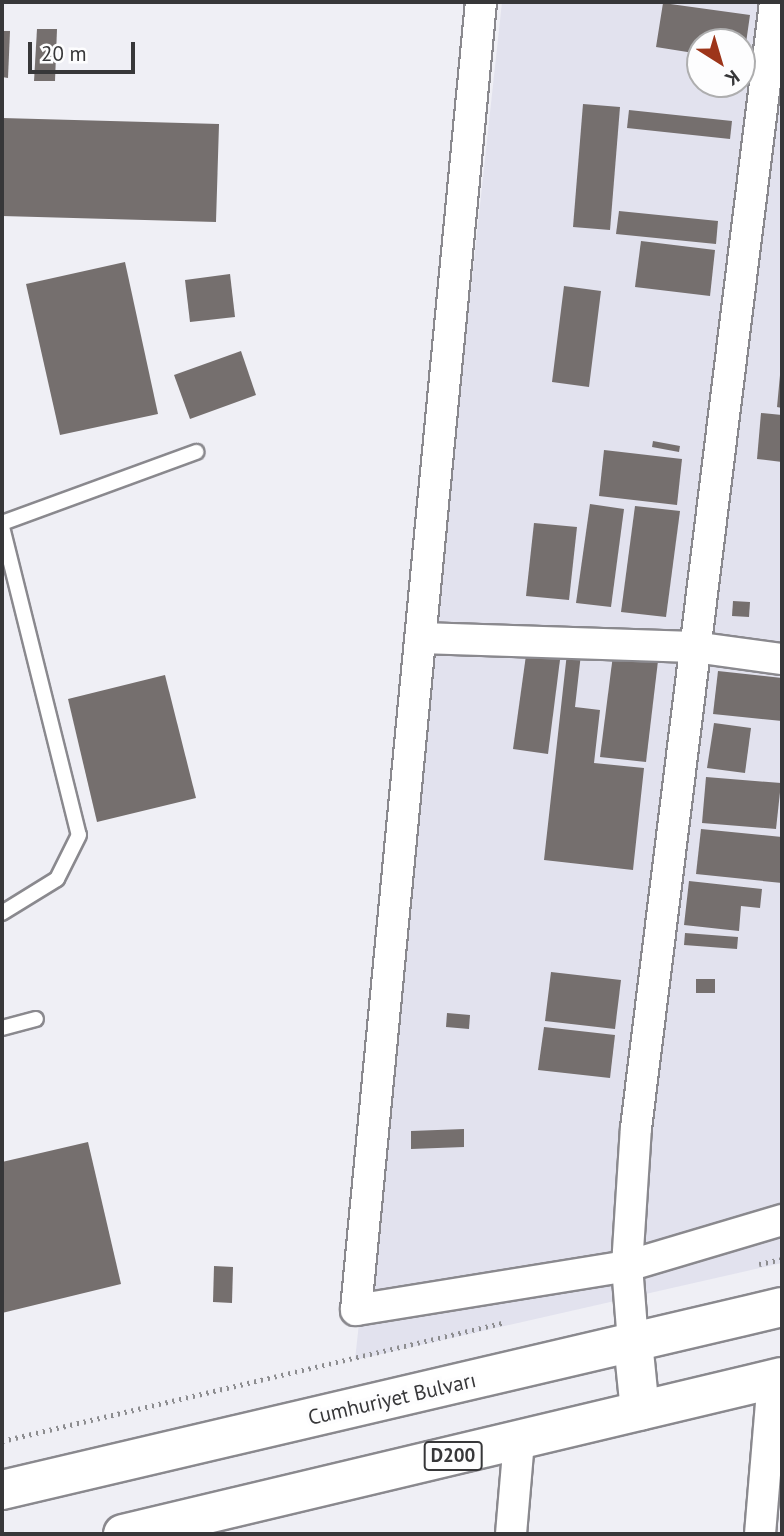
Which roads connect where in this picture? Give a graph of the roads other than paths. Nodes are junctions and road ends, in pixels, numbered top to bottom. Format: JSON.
{"nodes":[{"id":1,"x":481,"y":2,"type":"edge"},
{"id":2,"x":775,"y":2,"type":"edge"},
{"id":3,"x":196,"y":452,"type":"dead end"},
{"id":4,"x":2,"y":525,"type":"edge"},
{"id":5,"x":421,"y":638,"type":"junction"},
{"id":6,"x":694,"y":647,"type":"junction"},
{"id":7,"x":782,"y":659,"type":"edge"},
{"id":8,"x":2,"y":912,"type":"edge"},
{"id":9,"x":36,"y":1019,"type":"dead end"},
{"id":10,"x":2,"y":1028,"type":"edge"},
{"id":11,"x":782,"y":1220,"type":"edge"},
{"id":12,"x":627,"y":1266,"type":"junction"},
{"id":13,"x":782,"y":1307,"type":"edge"},
{"id":14,"x":633,"y":1342,"type":"junction"},
{"id":15,"x":777,"y":1378,"type":"edge"},
{"id":16,"x":640,"y":1411,"type":"junction"},
{"id":17,"x":775,"y":1427,"type":"edge"},
{"id":18,"x":519,"y":1440,"type":"junction"},
{"id":19,"x":2,"y":1490,"type":"edge"},
{"id":20,"x":164,"y":1529,"type":"edge"},
{"id":21,"x":123,"y":1534,"type":"edge"},
{"id":22,"x":512,"y":1534,"type":"edge"},
{"id":23,"x":760,"y":1534,"type":"edge"}],
"edges":[{"from":1,"to":5,"type":"street"},
{"from":2,"to":6,"type":"street"},
{"from":3,"to":4,"type":"lane"},
{"from":4,"to":8,"type":"lane"},
{"from":5,"to":6,"type":"street"},
{"from":5,"to":12,"type":"street"},
{"from":6,"to":7,"type":"street"},
{"from":6,"to":12,"type":"street"},
{"from":9,"to":10,"type":"lane"},
{"from":11,"to":12,"type":"street"},
{"from":12,"to":14,"type":"street"},
{"from":13,"to":14,"type":"main road","name":"Cumhuriyet Bulvarı"},
{"from":14,"to":16,"type":"main road"},
{"from":14,"to":19,"type":"main road","name":"Cumhuriyet Bulvarı"},
{"from":15,"to":16,"type":"main road","number":"D200"},
{"from":15,"to":17,"type":"street"},
{"from":16,"to":18,"type":"main road","number":"D200"},
{"from":17,"to":23,"type":"street"},
{"from":18,"to":20,"type":"main road","number":"D200"},
{"from":18,"to":22,"type":"street"},
{"from":20,"to":21,"type":"main road","number":"D200"}]}
